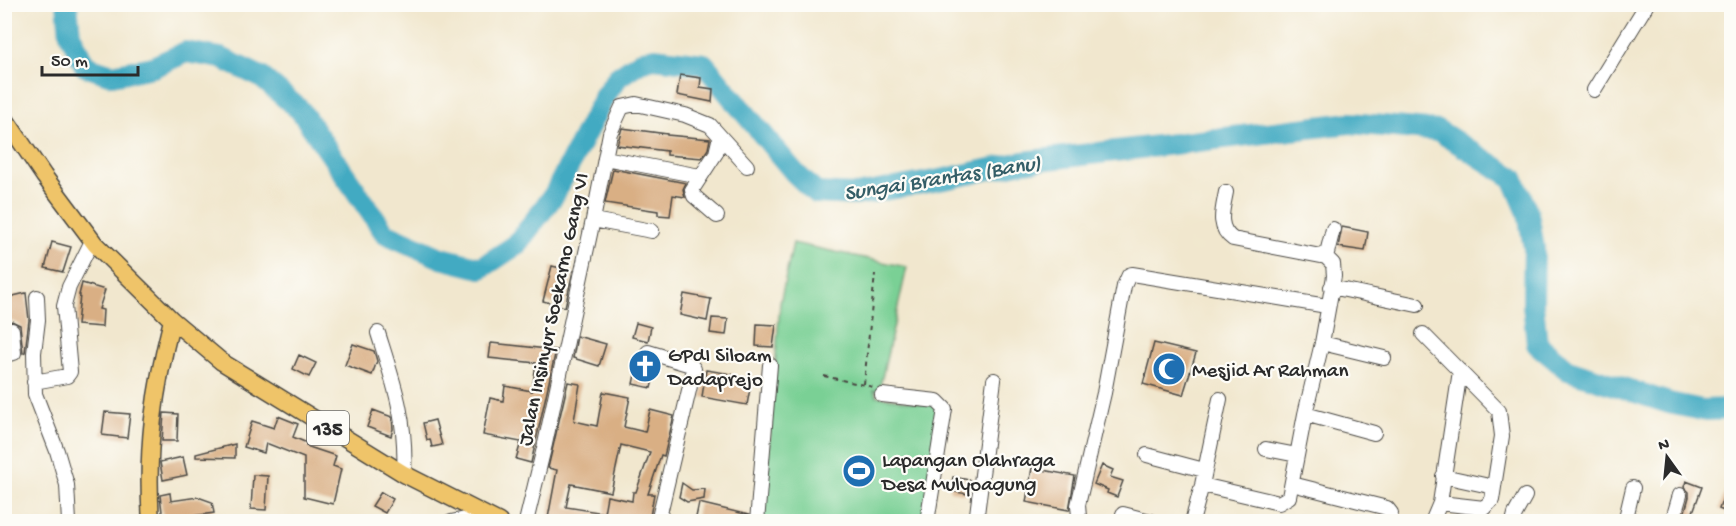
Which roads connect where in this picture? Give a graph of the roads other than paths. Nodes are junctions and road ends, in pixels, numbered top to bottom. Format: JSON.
{"nodes":[{"id":1,"x":1647,"y":4,"type":"edge"},
{"id":2,"x":1594,"y":90,"type":"dead end"},
{"id":3,"x":4,"y":117,"type":"edge"},
{"id":4,"x":720,"y":136,"type":"junction"},
{"id":5,"x":11,"y":138,"type":"edge"},
{"id":6,"x":605,"y":158,"type":"junction"},
{"id":7,"x":747,"y":165,"type":"dead end"},
{"id":8,"x":700,"y":176,"type":"junction"},
{"id":9,"x":1226,"y":192,"type":"dead end"},
{"id":10,"x":717,"y":216,"type":"dead end"},
{"id":11,"x":594,"y":220,"type":"junction"},
{"id":12,"x":1333,"y":229,"type":"dead end"},
{"id":13,"x":652,"y":231,"type":"dead end"},
{"id":14,"x":92,"y":241,"type":"junction"},
{"id":15,"x":1326,"y":257,"type":"junction"},
{"id":16,"x":1331,"y":287,"type":"junction"},
{"id":17,"x":36,"y":297,"type":"dead end"},
{"id":18,"x":1416,"y":305,"type":"dead end"},
{"id":19,"x":1327,"y":306,"type":"junction"},
{"id":20,"x":172,"y":320,"type":"junction"},
{"id":21,"x":35,"y":327,"type":"junction"},
{"id":22,"x":8,"y":331,"type":"edge"},
{"id":23,"x":378,"y":333,"type":"dead end"},
{"id":24,"x":1424,"y":334,"type":"dead end"},
{"id":25,"x":1322,"y":343,"type":"junction"},
{"id":26,"x":648,"y":352,"type":"dead end"},
{"id":27,"x":4,"y":355,"type":"edge"},
{"id":28,"x":1384,"y":358,"type":"dead end"},
{"id":29,"x":770,"y":365,"type":"dead end"},
{"id":30,"x":1460,"y":371,"type":"junction"},
{"id":31,"x":994,"y":380,"type":"dead end"},
{"id":32,"x":34,"y":382,"type":"junction"},
{"id":33,"x":882,"y":395,"type":"road end"},
{"id":34,"x":1220,"y":399,"type":"dead end"},
{"id":35,"x":1305,"y":414,"type":"junction"},
{"id":36,"x":1374,"y":433,"type":"dead end"},
{"id":37,"x":1266,"y":449,"type":"dead end"},
{"id":38,"x":1147,"y":455,"type":"dead end"},
{"id":39,"x":1297,"y":455,"type":"junction"},
{"id":40,"x":1204,"y":470,"type":"junction"},
{"id":41,"x":404,"y":474,"type":"junction"},
{"id":42,"x":1443,"y":476,"type":"junction"},
{"id":43,"x":1292,"y":484,"type":"junction"},
{"id":44,"x":1202,"y":485,"type":"junction"},
{"id":45,"x":1494,"y":487,"type":"junction"},
{"id":46,"x":1632,"y":488,"type":"dead end"},
{"id":47,"x":1680,"y":495,"type":"dead end"},
{"id":48,"x":1525,"y":496,"type":"dead end"},
{"id":49,"x":1440,"y":503,"type":"junction"},
{"id":50,"x":1123,"y":514,"type":"dead end"},
{"id":51,"x":492,"y":519,"type":"edge"},
{"id":52,"x":69,"y":522,"type":"edge"},
{"id":53,"x":151,"y":522,"type":"edge"},
{"id":54,"x":451,"y":522,"type":"edge"},
{"id":55,"x":526,"y":522,"type":"edge"},
{"id":56,"x":658,"y":522,"type":"edge"},
{"id":57,"x":757,"y":522,"type":"edge"},
{"id":58,"x":927,"y":522,"type":"edge"},
{"id":59,"x":976,"y":522,"type":"edge"},
{"id":60,"x":1082,"y":522,"type":"edge"},
{"id":61,"x":1154,"y":522,"type":"edge"},
{"id":62,"x":1192,"y":522,"type":"edge"},
{"id":63,"x":1389,"y":522,"type":"edge"},
{"id":64,"x":1432,"y":522,"type":"edge"},
{"id":65,"x":1513,"y":522,"type":"edge"},
{"id":66,"x":1624,"y":522,"type":"edge"},
{"id":67,"x":1672,"y":522,"type":"edge"}],
"edges":[{"from":1,"to":2,"type":"street"},
{"from":3,"to":5,"type":"main road","number":"135"},
{"from":4,"to":6,"type":"street","name":"Jalan Insinyur Soekarno Gang VI"},
{"from":4,"to":7,"type":"street"},
{"from":4,"to":8,"type":"street"},
{"from":5,"to":14,"type":"main road","number":"135"},
{"from":6,"to":8,"type":"street"},
{"from":6,"to":11,"type":"street","name":"Jalan Insinyur Soekarno Gang VI"},
{"from":8,"to":10,"type":"street"},
{"from":9,"to":15,"type":"street"},
{"from":11,"to":13,"type":"street"},
{"from":11,"to":55,"type":"street","name":"Jalan Insinyur Soekarno Gang VI"},
{"from":12,"to":15,"type":"street"},
{"from":14,"to":20,"type":"main road","number":"135"},
{"from":14,"to":32,"type":"street"},
{"from":15,"to":16,"type":"street"},
{"from":16,"to":18,"type":"street"},
{"from":16,"to":19,"type":"street"},
{"from":17,"to":21,"type":"street"},
{"from":19,"to":25,"type":"street"},
{"from":19,"to":60,"type":"street"},
{"from":20,"to":41,"type":"main road","number":"135"},
{"from":20,"to":53,"type":"main road"},
{"from":21,"to":22,"type":"street"},
{"from":21,"to":32,"type":"street"},
{"from":22,"to":27,"type":"street"},
{"from":23,"to":41,"type":"street"},
{"from":24,"to":30,"type":"street"},
{"from":25,"to":28,"type":"street"},
{"from":25,"to":35,"type":"street"},
{"from":26,"to":56,"type":"street"},
{"from":29,"to":57,"type":"street"},
{"from":30,"to":42,"type":"street"},
{"from":30,"to":45,"type":"street"},
{"from":31,"to":59,"type":"street"},
{"from":32,"to":52,"type":"street"},
{"from":33,"to":58,"type":"street"},
{"from":34,"to":40,"type":"street"},
{"from":35,"to":36,"type":"street"},
{"from":35,"to":39,"type":"street"},
{"from":37,"to":39,"type":"street"},
{"from":38,"to":40,"type":"street"},
{"from":39,"to":43,"type":"street"},
{"from":40,"to":44,"type":"street"},
{"from":41,"to":51,"type":"main road","number":"135"},
{"from":42,"to":45,"type":"street"},
{"from":42,"to":49,"type":"street"},
{"from":43,"to":44,"type":"street"},
{"from":43,"to":63,"type":"street"},
{"from":44,"to":62,"type":"street"},
{"from":45,"to":49,"type":"street"},
{"from":46,"to":66,"type":"street"},
{"from":47,"to":67,"type":"street"},
{"from":48,"to":65,"type":"street"},
{"from":49,"to":64,"type":"street"},
{"from":50,"to":61,"type":"street"},
{"from":51,"to":54,"type":"street"}]}
